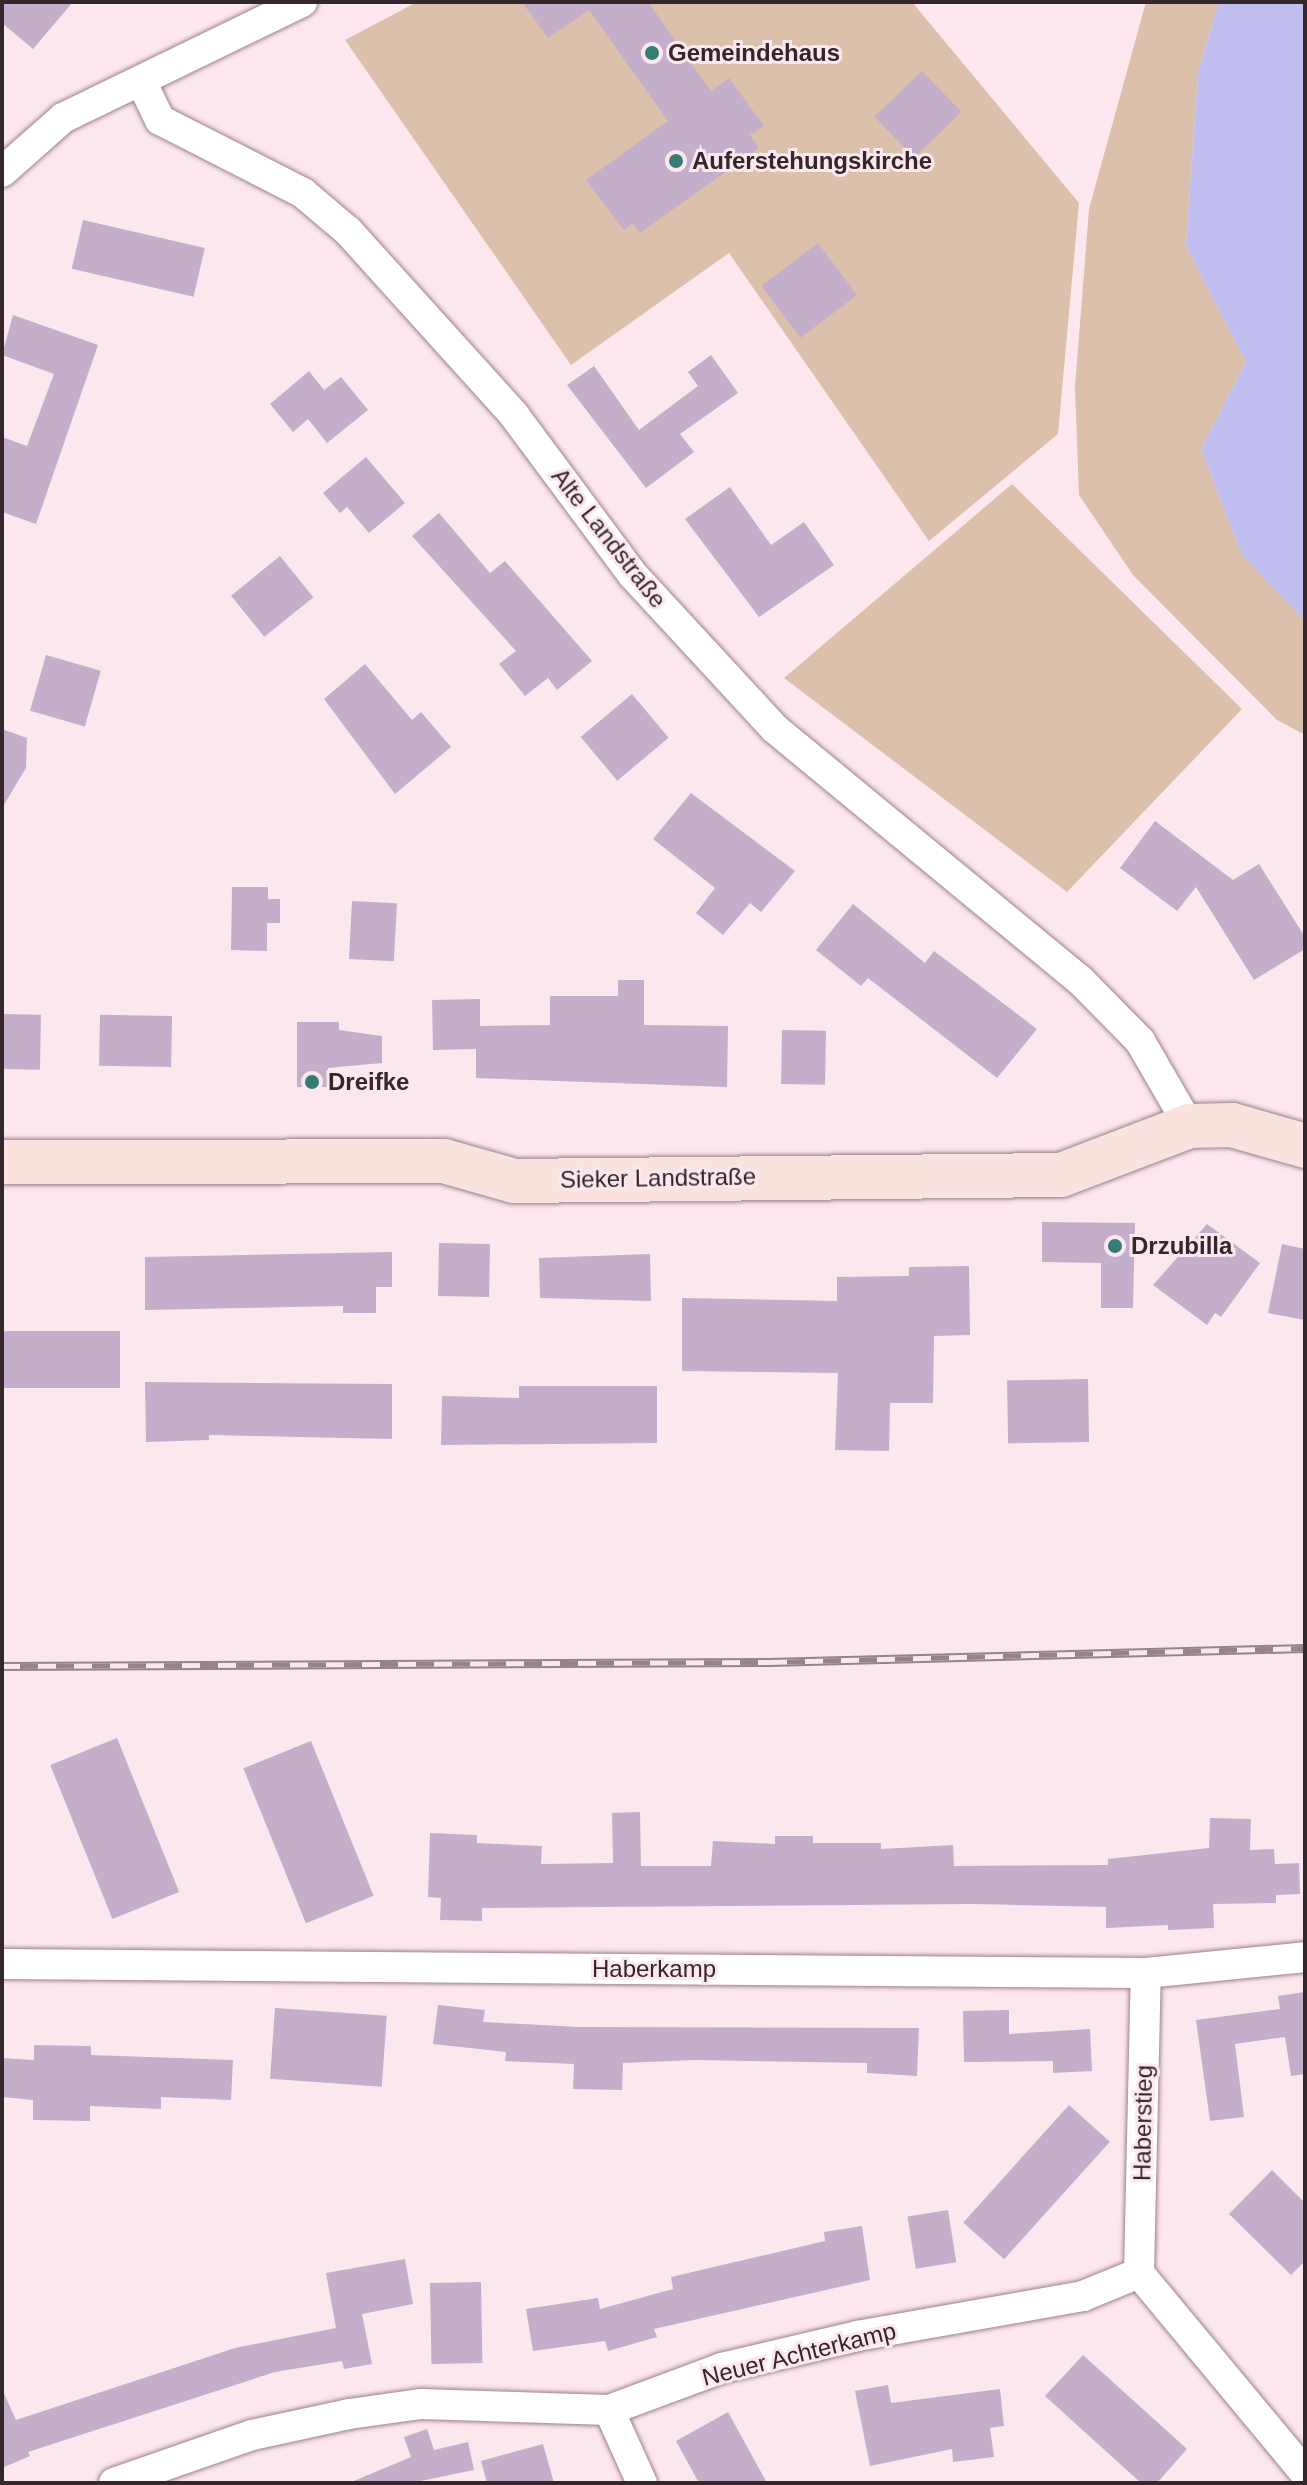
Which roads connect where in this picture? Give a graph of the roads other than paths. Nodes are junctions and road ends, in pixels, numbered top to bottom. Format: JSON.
{"nodes":[{"id":1,"x":302,"y":2,"type":"edge"},
{"id":2,"x":142,"y":83,"type":"junction"},
{"id":3,"x":2,"y":172,"type":"edge"},
{"id":4,"x":1189,"y":1126,"type":"junction"},
{"id":5,"x":1305,"y":1146,"type":"edge"},
{"id":6,"x":2,"y":1162,"type":"edge"},
{"id":7,"x":1305,"y":1957,"type":"edge"},
{"id":8,"x":2,"y":1964,"type":"edge"},
{"id":9,"x":1146,"y":1973,"type":"junction"},
{"id":10,"x":1139,"y":2273,"type":"junction"},
{"id":11,"x":609,"y":2410,"type":"junction"},
{"id":12,"x":1305,"y":2473,"type":"edge"},
{"id":13,"x":114,"y":2483,"type":"edge"},
{"id":14,"x":642,"y":2483,"type":"edge"}],
"edges":[{"from":1,"to":2,"type":"street"},
{"from":2,"to":3,"type":"street"},
{"from":2,"to":4,"type":"street","name":"Alte Landstraße"},
{"from":4,"to":5,"type":"street","name":"Sieker Landstraße"},
{"from":4,"to":6,"type":"street","name":"Sieker Landstraße"},
{"from":7,"to":9,"type":"street","name":"Haberkamp"},
{"from":8,"to":9,"type":"street","name":"Haberkamp"},
{"from":9,"to":10,"type":"street","name":"Haberstieg"},
{"from":10,"to":11,"type":"street","name":"Neuer Achterkamp"},
{"from":10,"to":12,"type":"street"},
{"from":11,"to":13,"type":"street","name":"Neuer Achterkamp"},
{"from":11,"to":14,"type":"street"}]}
